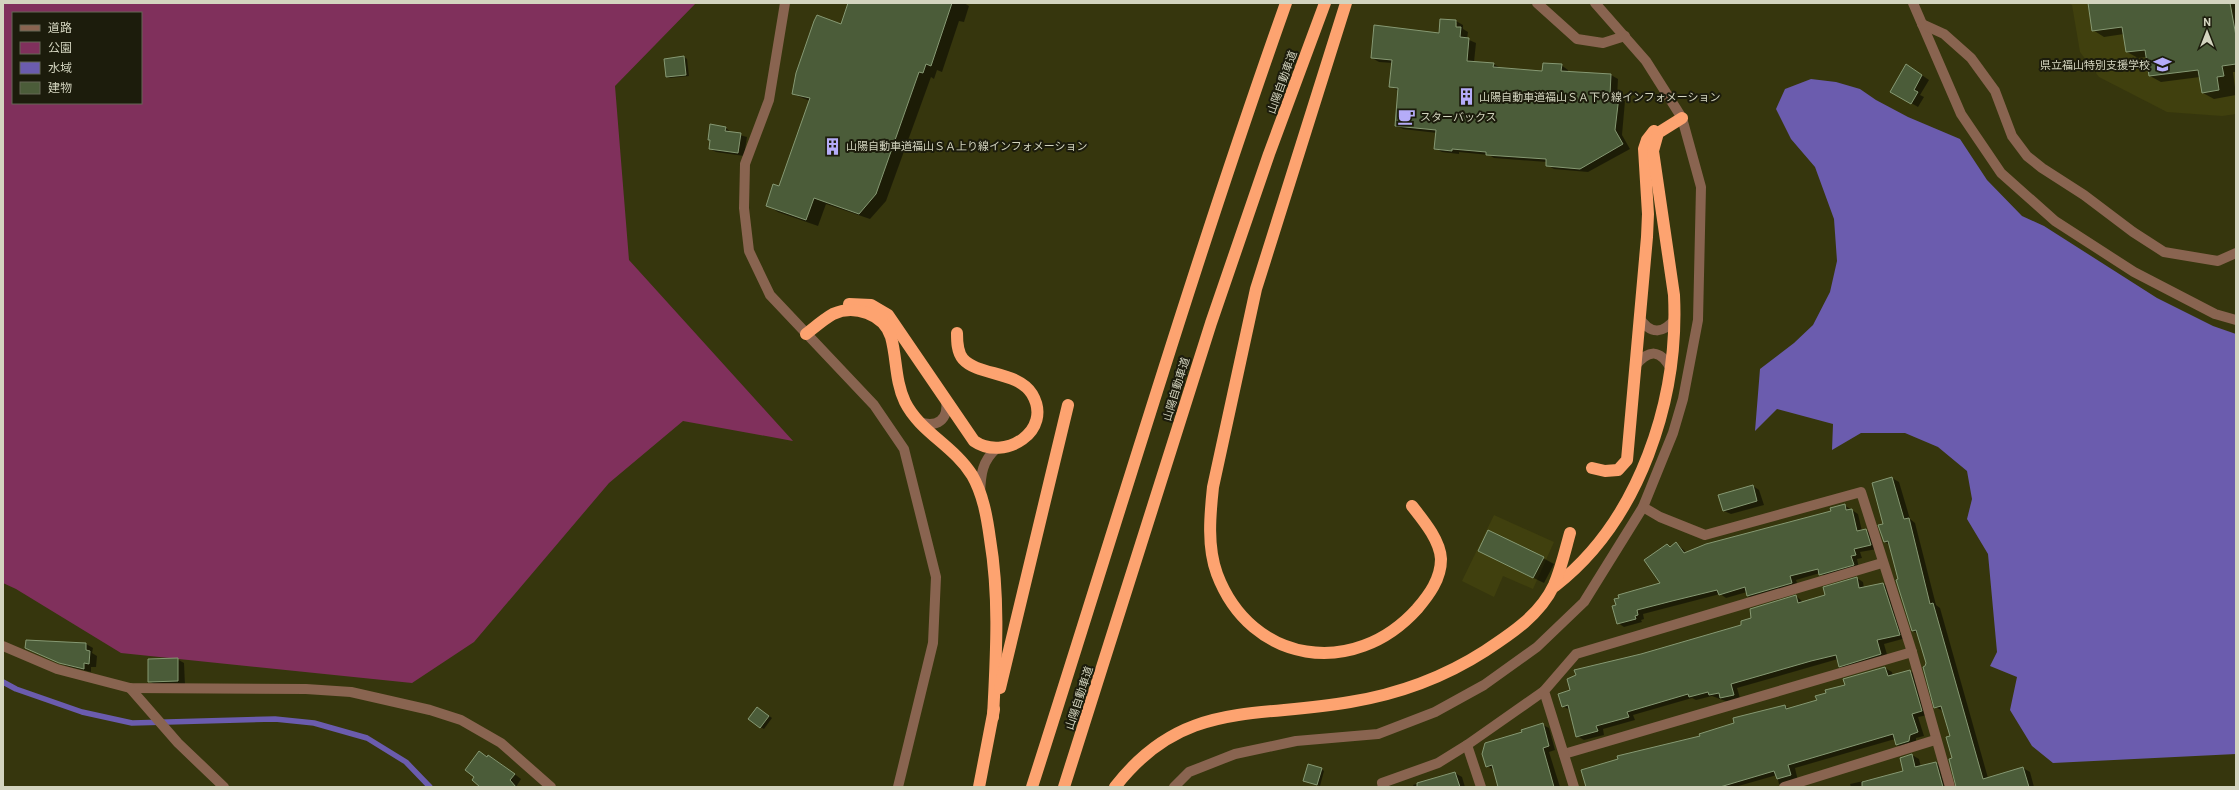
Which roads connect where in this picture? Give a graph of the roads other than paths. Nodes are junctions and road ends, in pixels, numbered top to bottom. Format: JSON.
{"nodes":[{"id":1,"x":785,"y":3,"type":"edge"},
{"id":2,"x":1286,"y":3,"type":"edge"},
{"id":3,"x":1325,"y":3,"type":"edge"},
{"id":4,"x":1346,"y":3,"type":"edge"},
{"id":5,"x":1537,"y":3,"type":"edge"},
{"id":6,"x":1595,"y":3,"type":"edge"},
{"id":7,"x":1913,"y":3,"type":"edge"},
{"id":8,"x":1922,"y":24,"type":"junction"},
{"id":9,"x":1625,"y":36,"type":"junction"},
{"id":10,"x":1682,"y":118,"type":"junction"},
{"id":11,"x":2236,"y":253,"type":"edge"},
{"id":12,"x":1639,"y":317,"type":"junction"},
{"id":13,"x":1675,"y":319,"type":"junction"},
{"id":14,"x":2236,"y":320,"type":"edge"},
{"id":15,"x":957,"y":333,"type":"dead end"},
{"id":16,"x":806,"y":334,"type":"junction"},
{"id":17,"x":1635,"y":366,"type":"junction"},
{"id":18,"x":1671,"y":369,"type":"junction"},
{"id":19,"x":946,"y":400,"type":"junction"},
{"id":20,"x":1068,"y":405,"type":"dead end"},
{"id":21,"x":918,"y":422,"type":"junction"},
{"id":22,"x":997,"y":448,"type":"junction"},
{"id":23,"x":1592,"y":468,"type":"dead end"},
{"id":24,"x":980,"y":492,"type":"junction"},
{"id":25,"x":1412,"y":506,"type":"dead end"},
{"id":26,"x":1643,"y":506,"type":"junction"},
{"id":27,"x":1570,"y":533,"type":"dead end"},
{"id":28,"x":1882,"y":563,"type":"junction"},
{"id":29,"x":1553,"y":587,"type":"junction"},
{"id":30,"x":3,"y":646,"type":"edge"},
{"id":31,"x":1912,"y":652,"type":"junction"},
{"id":32,"x":130,"y":688,"type":"junction"},
{"id":33,"x":1544,"y":691,"type":"junction"},
{"id":34,"x":993,"y":717,"type":"junction"},
{"id":35,"x":1935,"y":740,"type":"junction"},
{"id":36,"x":1467,"y":745,"type":"junction"},
{"id":37,"x":1564,"y":754,"type":"junction"},
{"id":38,"x":224,"y":787,"type":"edge"},
{"id":39,"x":551,"y":787,"type":"edge"},
{"id":40,"x":898,"y":787,"type":"edge"},
{"id":41,"x":979,"y":787,"type":"edge"},
{"id":42,"x":1032,"y":787,"type":"edge"},
{"id":43,"x":1064,"y":787,"type":"edge"},
{"id":44,"x":1115,"y":787,"type":"edge"},
{"id":45,"x":1174,"y":787,"type":"edge"},
{"id":46,"x":1383,"y":787,"type":"edge"},
{"id":47,"x":1481,"y":787,"type":"edge"},
{"id":48,"x":1574,"y":787,"type":"edge"},
{"id":49,"x":1784,"y":787,"type":"edge"},
{"id":50,"x":1950,"y":787,"type":"edge"}],
"edges":[{"from":1,"to":16,"type":"street"},
{"from":2,"to":42,"type":"highway","name":"山陽自動車道"},
{"from":3,"to":43,"type":"highway","name":"山陽自動車道"},
{"from":4,"to":25,"type":"highway"},
{"from":5,"to":9,"type":"street"},
{"from":6,"to":9,"type":"street"},
{"from":7,"to":8,"type":"street"},
{"from":8,"to":11,"type":"street"},
{"from":8,"to":14,"type":"street"},
{"from":9,"to":10,"type":"street"},
{"from":10,"to":12,"type":"highway"},
{"from":10,"to":13,"type":"highway"},
{"from":10,"to":26,"type":"street"},
{"from":12,"to":13,"type":"street"},
{"from":12,"to":17,"type":"highway"},
{"from":13,"to":18,"type":"highway"},
{"from":15,"to":22,"type":"highway"},
{"from":16,"to":19,"type":"highway"},
{"from":16,"to":21,"type":"highway"},
{"from":16,"to":40,"type":"street"},
{"from":17,"to":18,"type":"street"},
{"from":17,"to":23,"type":"highway"},
{"from":18,"to":29,"type":"highway"},
{"from":19,"to":21,"type":"street"},
{"from":19,"to":22,"type":"highway"},
{"from":20,"to":34,"type":"highway"},
{"from":21,"to":24,"type":"highway"},
{"from":22,"to":24,"type":"street"},
{"from":24,"to":34,"type":"highway"},
{"from":26,"to":28,"type":"street"},
{"from":26,"to":45,"type":"street"},
{"from":27,"to":29,"type":"highway"},
{"from":28,"to":31,"type":"street"},
{"from":28,"to":33,"type":"street"},
{"from":29,"to":44,"type":"highway"},
{"from":30,"to":32,"type":"street"},
{"from":31,"to":35,"type":"street"},
{"from":31,"to":37,"type":"street"},
{"from":32,"to":38,"type":"street"},
{"from":32,"to":39,"type":"street"},
{"from":33,"to":36,"type":"street"},
{"from":33,"to":37,"type":"street"},
{"from":34,"to":41,"type":"highway"},
{"from":35,"to":49,"type":"street"},
{"from":35,"to":50,"type":"street"},
{"from":36,"to":46,"type":"street"},
{"from":36,"to":47,"type":"street"},
{"from":37,"to":48,"type":"street"}]}
